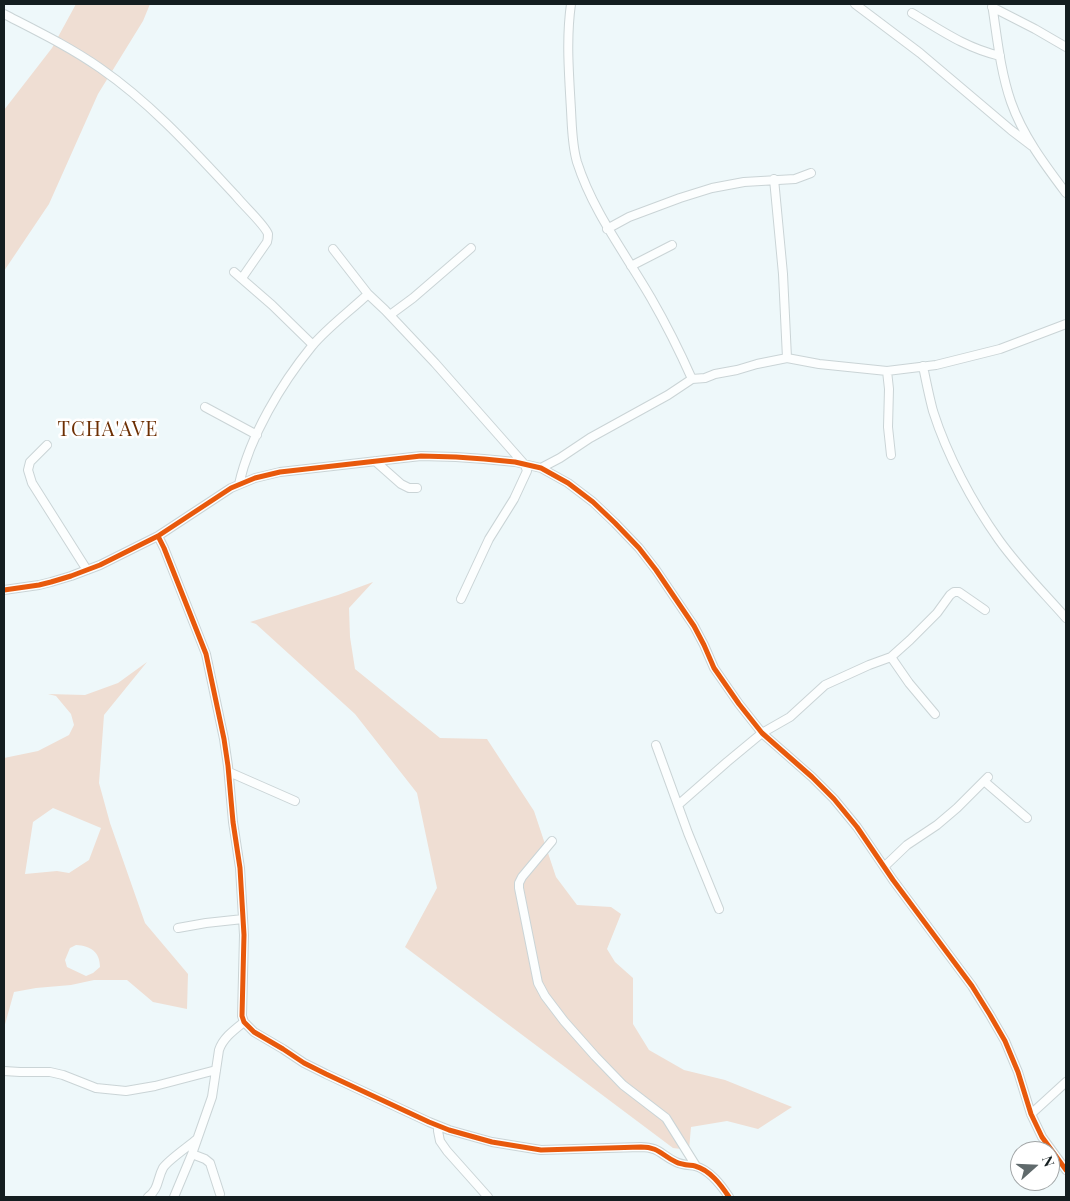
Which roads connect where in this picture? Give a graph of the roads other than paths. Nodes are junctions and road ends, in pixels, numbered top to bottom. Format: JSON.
{"nodes":[{"id":1,"x":571,"y":4,"type":"edge"},
{"id":2,"x":855,"y":4,"type":"edge"},
{"id":3,"x":992,"y":6,"type":"edge"},
{"id":4,"x":912,"y":13,"type":"dead end"},
{"id":5,"x":4,"y":14,"type":"edge"},
{"id":6,"x":1066,"y":47,"type":"edge"},
{"id":7,"x":1000,"y":56,"type":"junction"},
{"id":8,"x":1032,"y":146,"type":"junction"},
{"id":9,"x":811,"y":173,"type":"dead end"},
{"id":10,"x":774,"y":179,"type":"junction"},
{"id":11,"x":1066,"y":194,"type":"edge"},
{"id":12,"x":607,"y":228,"type":"junction"},
{"id":13,"x":672,"y":245,"type":"dead end"},
{"id":14,"x":471,"y":248,"type":"dead end"},
{"id":15,"x":333,"y":249,"type":"dead end"},
{"id":16,"x":631,"y":266,"type":"junction"},
{"id":17,"x":234,"y":272,"type":"dead end"},
{"id":18,"x":242,"y":278,"type":"junction"},
{"id":19,"x":368,"y":294,"type":"junction"},
{"id":20,"x":390,"y":315,"type":"junction"},
{"id":21,"x":1066,"y":324,"type":"edge"},
{"id":22,"x":313,"y":345,"type":"junction"},
{"id":23,"x":787,"y":358,"type":"junction"},
{"id":24,"x":923,"y":366,"type":"junction"},
{"id":25,"x":887,"y":370,"type":"junction"},
{"id":26,"x":692,"y":379,"type":"junction"},
{"id":27,"x":205,"y":407,"type":"dead end"},
{"id":28,"x":257,"y":435,"type":"junction"},
{"id":29,"x":47,"y":445,"type":"dead end"},
{"id":30,"x":891,"y":456,"type":"dead end"},
{"id":31,"x":375,"y":461,"type":"junction"},
{"id":32,"x":525,"y":465,"type":"junction"},
{"id":33,"x":541,"y":468,"type":"junction"},
{"id":34,"x":239,"y":484,"type":"junction"},
{"id":35,"x":417,"y":488,"type":"dead end"},
{"id":36,"x":158,"y":536,"type":"junction"},
{"id":37,"x":87,"y":570,"type":"junction"},
{"id":38,"x":4,"y":590,"type":"edge"},
{"id":39,"x":461,"y":599,"type":"dead end"},
{"id":40,"x":985,"y":610,"type":"dead end"},
{"id":41,"x":1066,"y":618,"type":"edge"},
{"id":42,"x":891,"y":657,"type":"junction"},
{"id":43,"x":935,"y":714,"type":"dead end"},
{"id":44,"x":762,"y":733,"type":"junction"},
{"id":45,"x":656,"y":745,"type":"dead end"},
{"id":46,"x":229,"y":772,"type":"junction"},
{"id":47,"x":294,"y":802,"type":"dead end"},
{"id":48,"x":678,"y":805,"type":"junction"},
{"id":49,"x":1028,"y":818,"type":"dead end"},
{"id":50,"x":552,"y":841,"type":"dead end"},
{"id":51,"x":885,"y":866,"type":"junction"},
{"id":52,"x":719,"y":909,"type":"dead end"},
{"id":53,"x":243,"y":919,"type":"junction"},
{"id":54,"x":178,"y":928,"type":"dead end"},
{"id":55,"x":244,"y":1022,"type":"junction"},
{"id":56,"x":216,"y":1070,"type":"junction"},
{"id":57,"x":4,"y":1071,"type":"edge"},
{"id":58,"x":1066,"y":1082,"type":"edge"},
{"id":59,"x":1031,"y":1114,"type":"junction"},
{"id":60,"x":438,"y":1126,"type":"junction"},
{"id":61,"x":197,"y":1139,"type":"junction"},
{"id":62,"x":192,"y":1154,"type":"junction"},
{"id":63,"x":696,"y":1166,"type":"junction"},
{"id":64,"x":1066,"y":1170,"type":"edge"},
{"id":65,"x":220,"y":1194,"type":"dead end"},
{"id":66,"x":148,"y":1197,"type":"edge"},
{"id":67,"x":174,"y":1197,"type":"edge"},
{"id":68,"x":488,"y":1197,"type":"edge"},
{"id":69,"x":729,"y":1197,"type":"edge"}],
"edges":[{"from":1,"to":12,"type":"street"},
{"from":2,"to":8,"type":"street"},
{"from":3,"to":6,"type":"street"},
{"from":3,"to":7,"type":"street"},
{"from":4,"to":7,"type":"street"},
{"from":5,"to":18,"type":"street"},
{"from":7,"to":8,"type":"street"},
{"from":8,"to":11,"type":"street"},
{"from":9,"to":10,"type":"street"},
{"from":10,"to":12,"type":"street"},
{"from":10,"to":23,"type":"street"},
{"from":12,"to":16,"type":"street"},
{"from":13,"to":16,"type":"street"},
{"from":14,"to":20,"type":"street"},
{"from":15,"to":19,"type":"street"},
{"from":16,"to":26,"type":"street"},
{"from":17,"to":18,"type":"street"},
{"from":18,"to":22,"type":"street"},
{"from":19,"to":20,"type":"street"},
{"from":19,"to":22,"type":"street"},
{"from":20,"to":32,"type":"street"},
{"from":21,"to":24,"type":"street"},
{"from":22,"to":28,"type":"street"},
{"from":23,"to":25,"type":"street"},
{"from":23,"to":26,"type":"street"},
{"from":24,"to":25,"type":"street"},
{"from":24,"to":41,"type":"street"},
{"from":25,"to":30,"type":"street"},
{"from":26,"to":33,"type":"street"},
{"from":27,"to":28,"type":"street"},
{"from":28,"to":34,"type":"street"},
{"from":29,"to":37,"type":"street"},
{"from":31,"to":32,"type":"street"},
{"from":31,"to":34,"type":"street"},
{"from":31,"to":35,"type":"street"},
{"from":32,"to":33,"type":"street"},
{"from":32,"to":39,"type":"street"},
{"from":33,"to":44,"type":"street"},
{"from":34,"to":36,"type":"street"},
{"from":36,"to":37,"type":"street"},
{"from":36,"to":46,"type":"street"},
{"from":37,"to":38,"type":"street"},
{"from":40,"to":42,"type":"street"},
{"from":42,"to":43,"type":"street"},
{"from":42,"to":44,"type":"street"},
{"from":44,"to":48,"type":"street"},
{"from":44,"to":51,"type":"street"},
{"from":45,"to":48,"type":"street"},
{"from":46,"to":47,"type":"street"},
{"from":46,"to":53,"type":"street"},
{"from":48,"to":52,"type":"street"},
{"from":49,"to":51,"type":"street"},
{"from":50,"to":63,"type":"street"},
{"from":51,"to":59,"type":"street"},
{"from":53,"to":54,"type":"street"},
{"from":53,"to":55,"type":"street"},
{"from":55,"to":56,"type":"street"},
{"from":55,"to":60,"type":"street"},
{"from":56,"to":57,"type":"street"},
{"from":56,"to":61,"type":"street"},
{"from":58,"to":59,"type":"street"},
{"from":59,"to":64,"type":"street"},
{"from":60,"to":63,"type":"street"},
{"from":60,"to":68,"type":"street"},
{"from":61,"to":62,"type":"street"},
{"from":61,"to":66,"type":"street"},
{"from":62,"to":65,"type":"street"},
{"from":62,"to":67,"type":"street"},
{"from":63,"to":69,"type":"street"}]}
